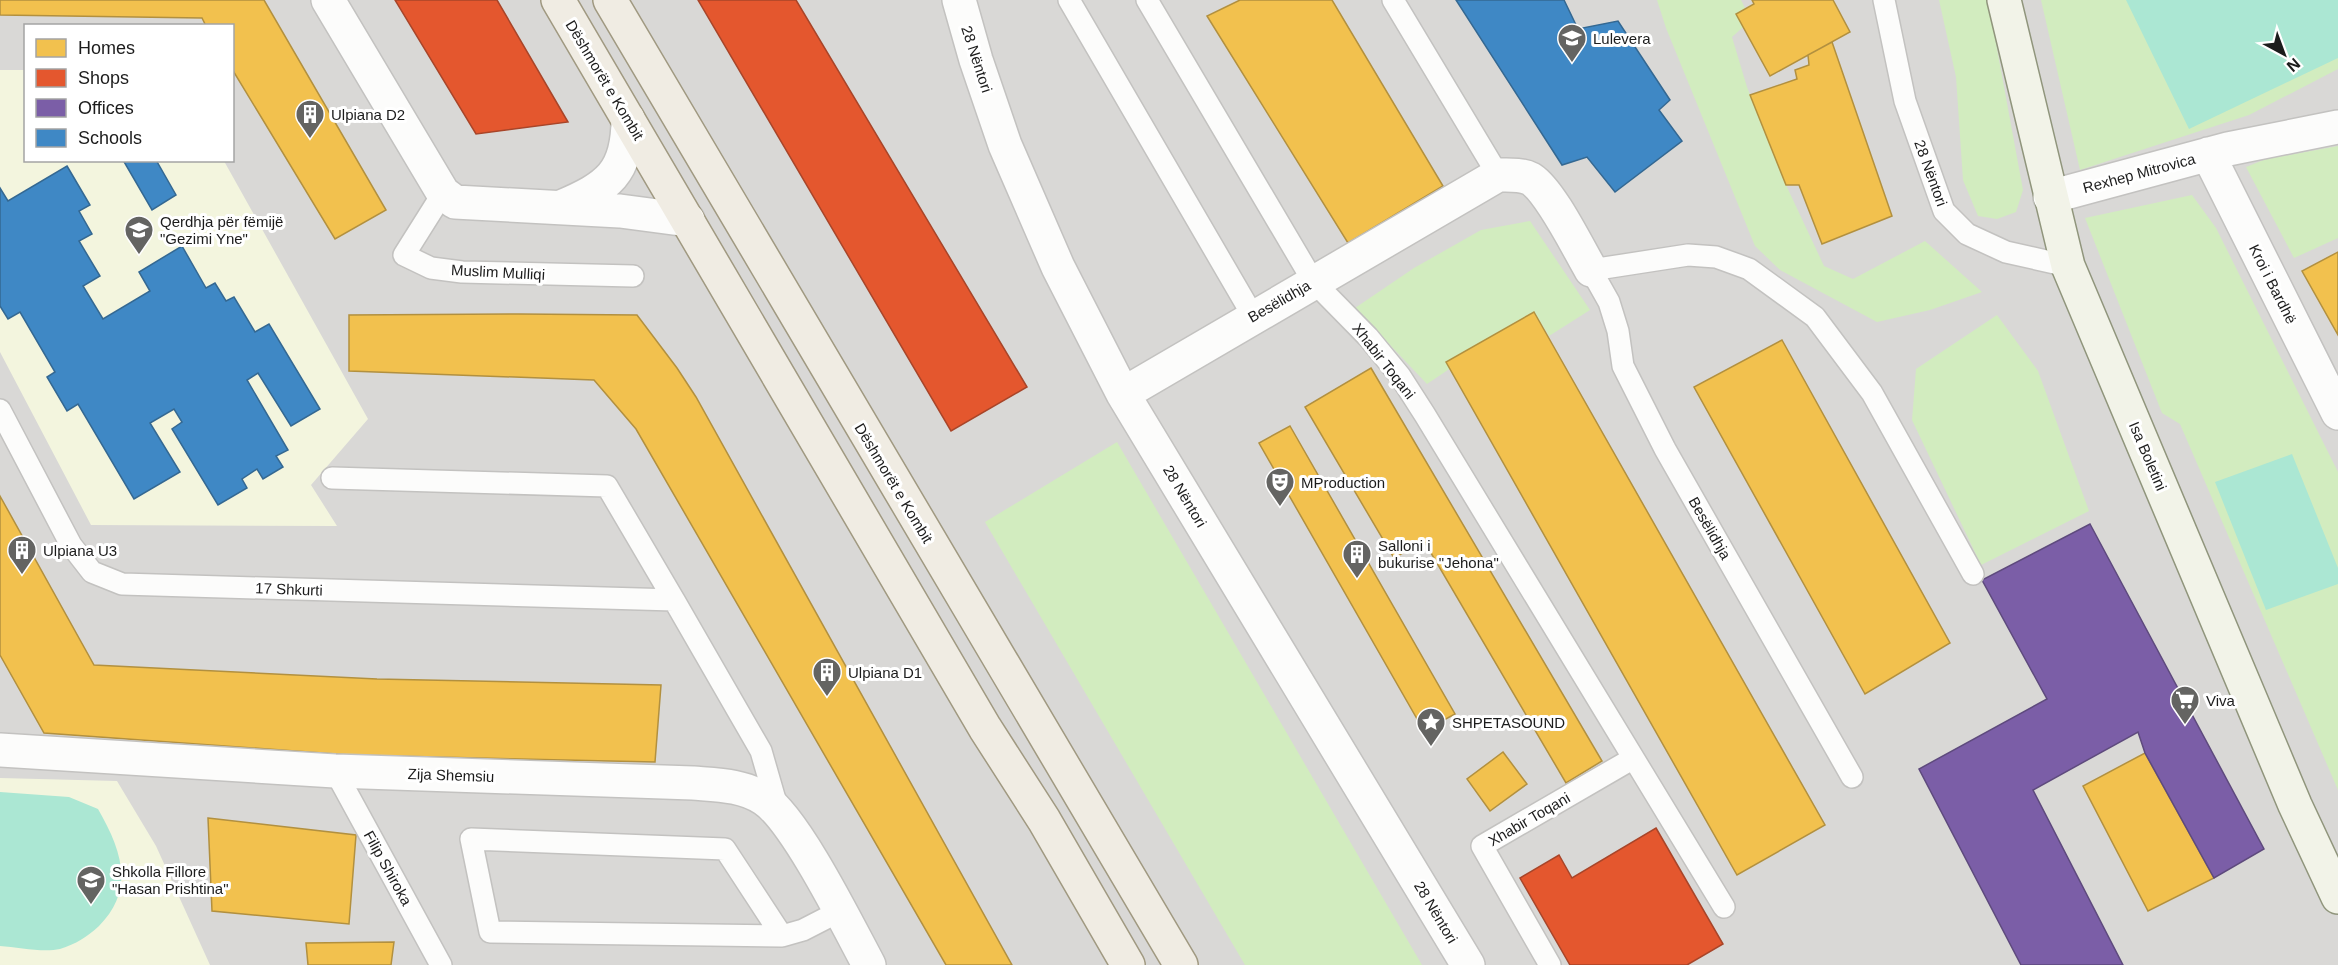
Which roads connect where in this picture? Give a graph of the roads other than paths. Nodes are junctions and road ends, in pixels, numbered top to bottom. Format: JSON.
{"nodes":[{"id":1,"x":328,"y":0,"type":"edge"},
{"id":2,"x":558,"y":0,"type":"edge"},
{"id":3,"x":610,"y":0,"type":"edge"},
{"id":4,"x":958,"y":0,"type":"edge"},
{"id":5,"x":1069,"y":0,"type":"edge"},
{"id":6,"x":1147,"y":0,"type":"edge"},
{"id":7,"x":1393,"y":0,"type":"edge"},
{"id":8,"x":1884,"y":0,"type":"edge"},
{"id":9,"x":2004,"y":0,"type":"edge"},
{"id":10,"x":628,"y":119,"type":"junction"},
{"id":11,"x":2338,"y":127,"type":"edge"},
{"id":12,"x":2218,"y":152,"type":"junction"},
{"id":13,"x":1498,"y":175,"type":"junction"},
{"id":14,"x":443,"y":193,"type":"junction"},
{"id":15,"x":2050,"y":196,"type":"junction"},
{"id":16,"x":561,"y":207,"type":"junction"},
{"id":17,"x":688,"y":220,"type":"junction"},
{"id":18,"x":2068,"y":266,"type":"junction"},
{"id":19,"x":1591,"y":270,"type":"junction"},
{"id":20,"x":633,"y":276,"type":"dead end"},
{"id":21,"x":1313,"y":281,"type":"junction"},
{"id":22,"x":1253,"y":316,"type":"junction"},
{"id":23,"x":1123,"y":394,"type":"junction"},
{"id":24,"x":0,"y":411,"type":"edge"},
{"id":25,"x":2338,"y":412,"type":"edge"},
{"id":26,"x":332,"y":478,"type":"dead end"},
{"id":27,"x":1973,"y":573,"type":"dead end"},
{"id":28,"x":674,"y":600,"type":"junction"},
{"id":29,"x":0,"y":750,"type":"edge"},
{"id":30,"x":1632,"y":759,"type":"junction"},
{"id":31,"x":335,"y":771,"type":"junction"},
{"id":32,"x":1852,"y":777,"type":"dead end"},
{"id":33,"x":779,"y":814,"type":"junction"},
{"id":34,"x":2338,"y":897,"type":"edge"},
{"id":35,"x":1724,"y":907,"type":"dead end"},
{"id":36,"x":840,"y":911,"type":"junction"},
{"id":37,"x":782,"y":936,"type":"junction"},
{"id":38,"x":441,"y":965,"type":"edge"},
{"id":39,"x":870,"y":965,"type":"edge"},
{"id":40,"x":1128,"y":965,"type":"edge"},
{"id":41,"x":1181,"y":965,"type":"edge"},
{"id":42,"x":1468,"y":965,"type":"edge"},
{"id":43,"x":1550,"y":965,"type":"edge"}],
"edges":[{"from":1,"to":14,"type":"street"},
{"from":2,"to":10,"type":"main road","name":"Dëshmorët e Kombit"},
{"from":3,"to":41,"type":"main road","name":"Dëshmorët e Kombit"},
{"from":4,"to":23,"type":"street","name":"28 Nëntori"},
{"from":5,"to":22,"type":"lane"},
{"from":6,"to":21,"type":"lane","name":"Xhabir Toqani"},
{"from":7,"to":13,"type":"lane"},
{"from":8,"to":18,"type":"lane","name":"28 Nëntori"},
{"from":9,"to":15,"type":"street","name":"Isa Boletini"},
{"from":10,"to":16,"type":"street"},
{"from":10,"to":17,"type":"main road","name":"Dëshmorët e Kombit"},
{"from":11,"to":12,"type":"street","name":"Rexhep Mitrovica"},
{"from":12,"to":15,"type":"street","name":"Rexhep Mitrovica"},
{"from":12,"to":25,"type":"street","name":"Kroi i Bardhë"},
{"from":13,"to":19,"type":"street","name":"Besëlidhja"},
{"from":13,"to":21,"type":"street","name":"Besëlidhja"},
{"from":14,"to":16,"type":"street"},
{"from":14,"to":20,"type":"lane","name":"Muslim Mulliqi"},
{"from":15,"to":18,"type":"street","name":"Isa Boletini"},
{"from":16,"to":17,"type":"street"},
{"from":17,"to":40,"type":"main road","name":"Dëshmorët e Kombit"},
{"from":18,"to":34,"type":"street","name":"Isa Boletini"},
{"from":19,"to":27,"type":"lane"},
{"from":19,"to":32,"type":"lane","name":"Besëlidhja"},
{"from":21,"to":22,"type":"street","name":"Besëlidhja"},
{"from":21,"to":30,"type":"lane","name":"Xhabir Toqani"},
{"from":22,"to":23,"type":"street","name":"Besëlidhja"},
{"from":23,"to":42,"type":"street","name":"28 Nëntori"},
{"from":24,"to":28,"type":"lane","name":"17 Shkurti"},
{"from":26,"to":28,"type":"lane"},
{"from":28,"to":33,"type":"lane"},
{"from":29,"to":31,"type":"street","name":"Zija Shemsiu"},
{"from":30,"to":35,"type":"lane","name":"Xhabir Toqani"},
{"from":30,"to":43,"type":"lane","name":"Xhabir Toqani"},
{"from":31,"to":33,"type":"street","name":"Zija Shemsiu"},
{"from":31,"to":38,"type":"lane","name":"Filip Shiroka"},
{"from":33,"to":36,"type":"street","name":"Zija Shemsiu"},
{"from":36,"to":37,"type":"lane"},
{"from":36,"to":39,"type":"street","name":"Zija Shemsiu"},
{"from":37,"to":37,"type":"lane"}]}
